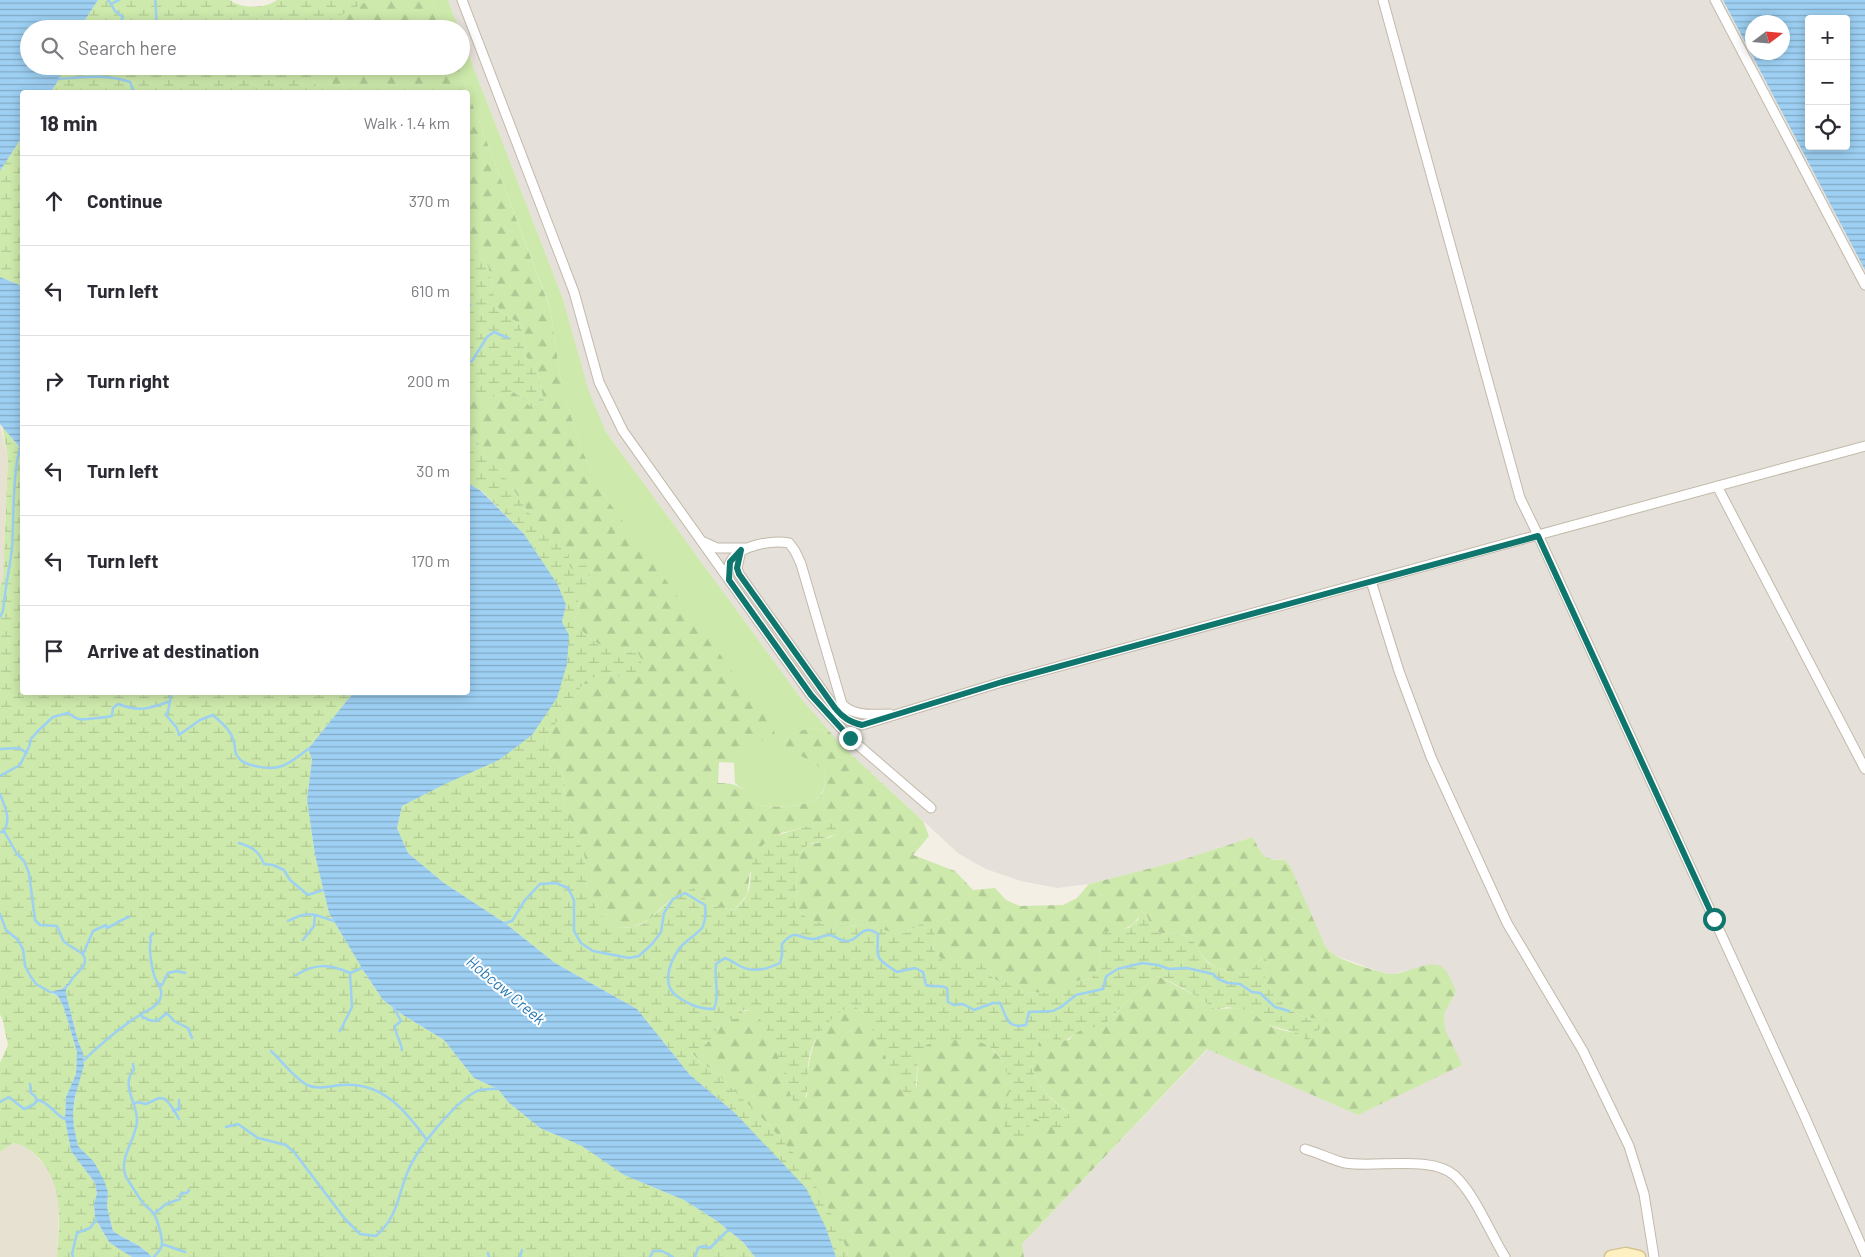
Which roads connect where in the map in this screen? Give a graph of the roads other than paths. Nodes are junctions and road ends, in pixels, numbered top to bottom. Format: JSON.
{"nodes":[{"id":1,"x":462,"y":0,"type":"edge"},
{"id":2,"x":1383,"y":0,"type":"edge"},
{"id":3,"x":1715,"y":0,"type":"edge"},
{"id":4,"x":470,"y":20,"type":"edge"},
{"id":5,"x":470,"y":21,"type":"edge"},
{"id":6,"x":1865,"y":285,"type":"edge"},
{"id":7,"x":1865,"y":446,"type":"edge"},
{"id":8,"x":1717,"y":486,"type":"junction"},
{"id":9,"x":1538,"y":536,"type":"junction"},
{"id":10,"x":700,"y":539,"type":"junction"},
{"id":11,"x":752,"y":548,"type":"junction"},
{"id":12,"x":741,"y":550,"type":"junction"},
{"id":13,"x":729,"y":580,"type":"junction"},
{"id":14,"x":1371,"y":581,"type":"junction"},
{"id":15,"x":895,"y":714,"type":"junction"},
{"id":16,"x":1865,"y":769,"type":"edge"},
{"id":17,"x":930,"y":808,"type":"dead end"},
{"id":18,"x":1305,"y":1149,"type":"dead end"},
{"id":19,"x":1865,"y":1254,"type":"edge"},
{"id":20,"x":1505,"y":1257,"type":"edge"},
{"id":21,"x":1611,"y":1257,"type":"edge"},
{"id":22,"x":1639,"y":1257,"type":"edge"},
{"id":23,"x":1654,"y":1257,"type":"edge"}],
"edges":[{"from":1,"to":4,"type":"street"},
{"from":2,"to":9,"type":"street"},
{"from":3,"to":6,"type":"street"},
{"from":5,"to":10,"type":"street"},
{"from":7,"to":8,"type":"street"},
{"from":8,"to":9,"type":"street"},
{"from":8,"to":16,"type":"street"},
{"from":9,"to":14,"type":"street"},
{"from":9,"to":19,"type":"street"},
{"from":10,"to":11,"type":"street"},
{"from":10,"to":13,"type":"street"},
{"from":11,"to":12,"type":"street"},
{"from":11,"to":15,"type":"street"},
{"from":12,"to":13,"type":"street"},
{"from":12,"to":15,"type":"street"},
{"from":13,"to":17,"type":"street"},
{"from":14,"to":15,"type":"street"},
{"from":14,"to":23,"type":"street"},
{"from":18,"to":20,"type":"street"},
{"from":21,"to":22,"type":"main road"}]}
